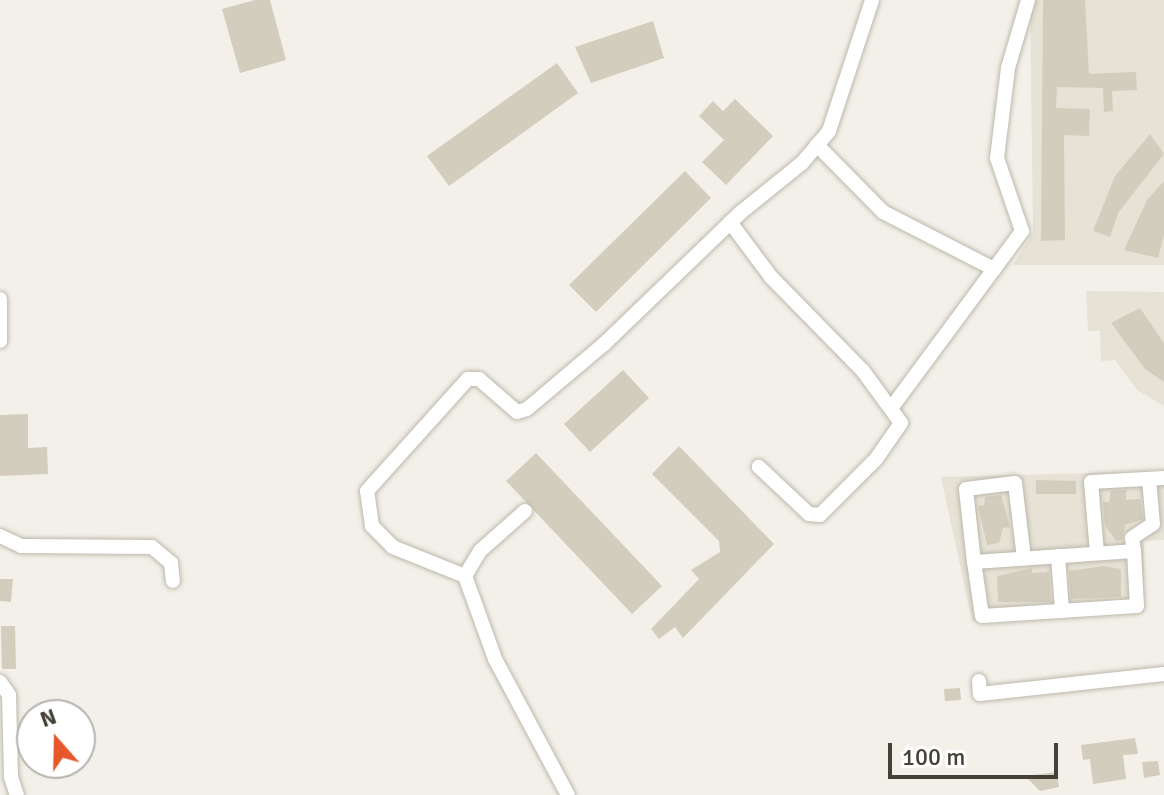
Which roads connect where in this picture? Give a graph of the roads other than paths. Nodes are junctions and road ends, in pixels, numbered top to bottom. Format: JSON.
{"nodes":[{"id":1,"x":872,"y":0,"type":"edge"},
{"id":2,"x":1028,"y":0,"type":"edge"},
{"id":3,"x":817,"y":145,"type":"junction"},
{"id":4,"x":730,"y":222,"type":"junction"},
{"id":5,"x":994,"y":269,"type":"junction"},
{"id":6,"x":0,"y":299,"type":"edge"},
{"id":7,"x":0,"y":341,"type":"edge"},
{"id":8,"x":892,"y":407,"type":"junction"},
{"id":9,"x":759,"y":467,"type":"dead end"},
{"id":10,"x":1157,"y":485,"type":"edge"},
{"id":11,"x":525,"y":511,"type":"dead end"},
{"id":12,"x":1157,"y":529,"type":"edge"},
{"id":13,"x":0,"y":536,"type":"edge"},
{"id":14,"x":1134,"y":551,"type":"junction"},
{"id":15,"x":1097,"y":553,"type":"junction"},
{"id":16,"x":1058,"y":556,"type":"junction"},
{"id":17,"x":1024,"y":558,"type":"junction"},
{"id":18,"x":974,"y":562,"type":"junction"},
{"id":19,"x":465,"y":576,"type":"junction"},
{"id":20,"x":173,"y":581,"type":"dead end"},
{"id":21,"x":1062,"y":611,"type":"junction"},
{"id":22,"x":1164,"y":674,"type":"edge"},
{"id":23,"x":979,"y":681,"type":"dead end"},
{"id":24,"x":0,"y":682,"type":"edge"},
{"id":25,"x":17,"y":795,"type":"edge"},
{"id":26,"x":568,"y":795,"type":"edge"}],
"edges":[{"from":1,"to":3,"type":"street"},
{"from":2,"to":5,"type":"street"},
{"from":3,"to":4,"type":"street"},
{"from":3,"to":5,"type":"street"},
{"from":4,"to":8,"type":"street"},
{"from":4,"to":19,"type":"street"},
{"from":5,"to":8,"type":"street"},
{"from":6,"to":7,"type":"street"},
{"from":8,"to":9,"type":"street"},
{"from":10,"to":12,"type":"street"},
{"from":10,"to":15,"type":"street"},
{"from":11,"to":19,"type":"street"},
{"from":12,"to":14,"type":"street"},
{"from":13,"to":20,"type":"street"},
{"from":14,"to":15,"type":"street"},
{"from":14,"to":21,"type":"street"},
{"from":15,"to":16,"type":"street"},
{"from":16,"to":17,"type":"street"},
{"from":16,"to":21,"type":"street"},
{"from":17,"to":18,"type":"street"},
{"from":17,"to":18,"type":"street"},
{"from":18,"to":21,"type":"street"},
{"from":19,"to":26,"type":"street"},
{"from":22,"to":23,"type":"street"},
{"from":24,"to":25,"type":"street"}]}
